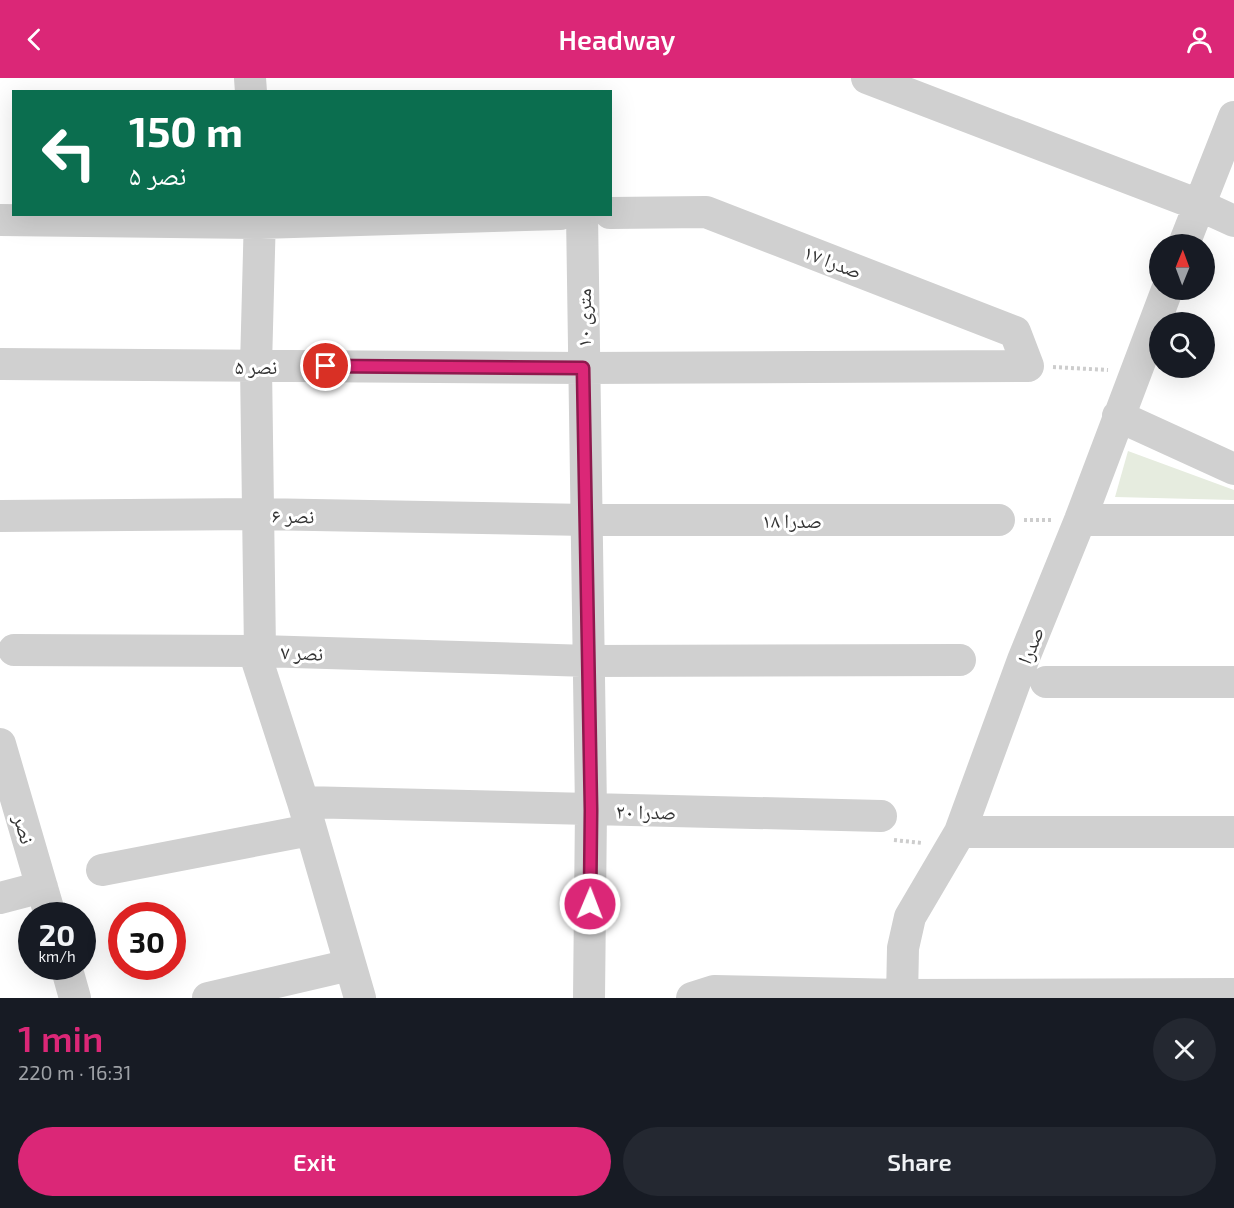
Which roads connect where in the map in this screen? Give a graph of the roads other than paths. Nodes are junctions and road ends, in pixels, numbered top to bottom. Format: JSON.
{"nodes":[{"id":1,"x":867,"y":78,"type":"edge"},
{"id":2,"x":1234,"y":117,"type":"edge"},
{"id":3,"x":1199,"y":205,"type":"junction"},
{"id":4,"x":612,"y":213,"type":"edge"},
{"id":5,"x":440,"y":216,"type":"edge"},
{"id":6,"x":582,"y":216,"type":"edge"},
{"id":7,"x":260,"y":219,"type":"edge"},
{"id":8,"x":0,"y":220,"type":"edge"},
{"id":9,"x":1234,"y":221,"type":"edge"},
{"id":10,"x":1188,"y":234,"type":"edge"},
{"id":11,"x":1163,"y":300,"type":"edge"},
{"id":12,"x":0,"y":364,"type":"edge"},
{"id":13,"x":256,"y":366,"type":"junction"},
{"id":14,"x":1028,"y":366,"type":"joint"},
{"id":15,"x":583,"y":368,"type":"junction"},
{"id":16,"x":1118,"y":416,"type":"junction"},
{"id":17,"x":1234,"y":470,"type":"edge"},
{"id":18,"x":258,"y":514,"type":"junction"},
{"id":19,"x":0,"y":516,"type":"edge"},
{"id":20,"x":586,"y":520,"type":"junction"},
{"id":21,"x":999,"y":520,"type":"road end"},
{"id":22,"x":1080,"y":520,"type":"junction"},
{"id":23,"x":1234,"y":520,"type":"edge"},
{"id":24,"x":14,"y":650,"type":"dead end"},
{"id":25,"x":260,"y":651,"type":"junction"},
{"id":26,"x":960,"y":660,"type":"dead end"},
{"id":27,"x":589,"y":661,"type":"junction"},
{"id":28,"x":1046,"y":682,"type":"dead end"},
{"id":29,"x":1234,"y":682,"type":"edge"},
{"id":30,"x":0,"y":744,"type":"edge"},
{"id":31,"x":591,"y":810,"type":"junction"},
{"id":32,"x":306,"y":816,"type":"junction"},
{"id":33,"x":882,"y":816,"type":"road end"},
{"id":34,"x":1234,"y":832,"type":"edge"},
{"id":35,"x":955,"y":840,"type":"junction"},
{"id":36,"x":102,"y":870,"type":"dead end"},
{"id":37,"x":0,"y":898,"type":"edge"},
{"id":38,"x":46,"y":901,"type":"edge"},
{"id":39,"x":350,"y":965,"type":"junction"},
{"id":40,"x":70,"y":980,"type":"edge"},
{"id":41,"x":1234,"y":994,"type":"edge"},
{"id":42,"x":902,"y":997,"type":"edge"},
{"id":43,"x":1158,"y":997,"type":"edge"},
{"id":44,"x":75,"y":998,"type":"edge"},
{"id":45,"x":208,"y":998,"type":"edge"},
{"id":46,"x":360,"y":998,"type":"edge"},
{"id":47,"x":589,"y":998,"type":"edge"},
{"id":48,"x":692,"y":998,"type":"edge"}],
"edges":[{"from":1,"to":3,"type":"street"},
{"from":2,"to":3,"type":"street"},
{"from":3,"to":9,"type":"street"},
{"from":3,"to":10,"type":"street"},
{"from":4,"to":14,"type":"street","name":"صدرا ۱۷"},
{"from":5,"to":7,"type":"street"},
{"from":6,"to":15,"type":"street","name":"۱۰ متری"},
{"from":7,"to":8,"type":"street"},
{"from":7,"to":13,"type":"street"},
{"from":11,"to":16,"type":"street","name":"صدرا"},
{"from":12,"to":13,"type":"street","name":"نصر ۵"},
{"from":13,"to":15,"type":"street","name":"نصر ۵"},
{"from":13,"to":18,"type":"street"},
{"from":14,"to":15,"type":"street","name":"نصر ۵"},
{"from":15,"to":20,"type":"street","name":"۱۰ متری"},
{"from":16,"to":17,"type":"street"},
{"from":16,"to":22,"type":"street","name":"صدرا"},
{"from":18,"to":19,"type":"street","name":"نصر ۶"},
{"from":18,"to":20,"type":"street","name":"نصر ۶"},
{"from":18,"to":25,"type":"street"},
{"from":20,"to":21,"type":"street","name":"صدرا ۱۸"},
{"from":20,"to":27,"type":"street","name":"۱۰ متری"},
{"from":22,"to":23,"type":"street"},
{"from":22,"to":35,"type":"street","name":"صدرا"},
{"from":24,"to":25,"type":"street","name":"نصر ۷"},
{"from":25,"to":27,"type":"street","name":"نصر ۷"},
{"from":25,"to":32,"type":"street"},
{"from":26,"to":27,"type":"street","name":"نصر ۷"},
{"from":27,"to":31,"type":"street","name":"۱۰ متری"},
{"from":28,"to":29,"type":"street"},
{"from":30,"to":38,"type":"street","name":"نصر"},
{"from":31,"to":32,"type":"street","name":"صدرا ۲۰"},
{"from":31,"to":33,"type":"street","name":"صدرا ۲۰"},
{"from":31,"to":47,"type":"street","name":"۱۰ متری"},
{"from":32,"to":36,"type":"street","name":"صدرا ۲۰"},
{"from":32,"to":39,"type":"street"},
{"from":34,"to":35,"type":"street"},
{"from":35,"to":42,"type":"street","name":"صدرا"},
{"from":37,"to":38,"type":"street"},
{"from":39,"to":45,"type":"street"},
{"from":39,"to":46,"type":"street"},
{"from":40,"to":44,"type":"street"},
{"from":41,"to":43,"type":"street"},
{"from":42,"to":43,"type":"street"},
{"from":42,"to":48,"type":"street"}]}
